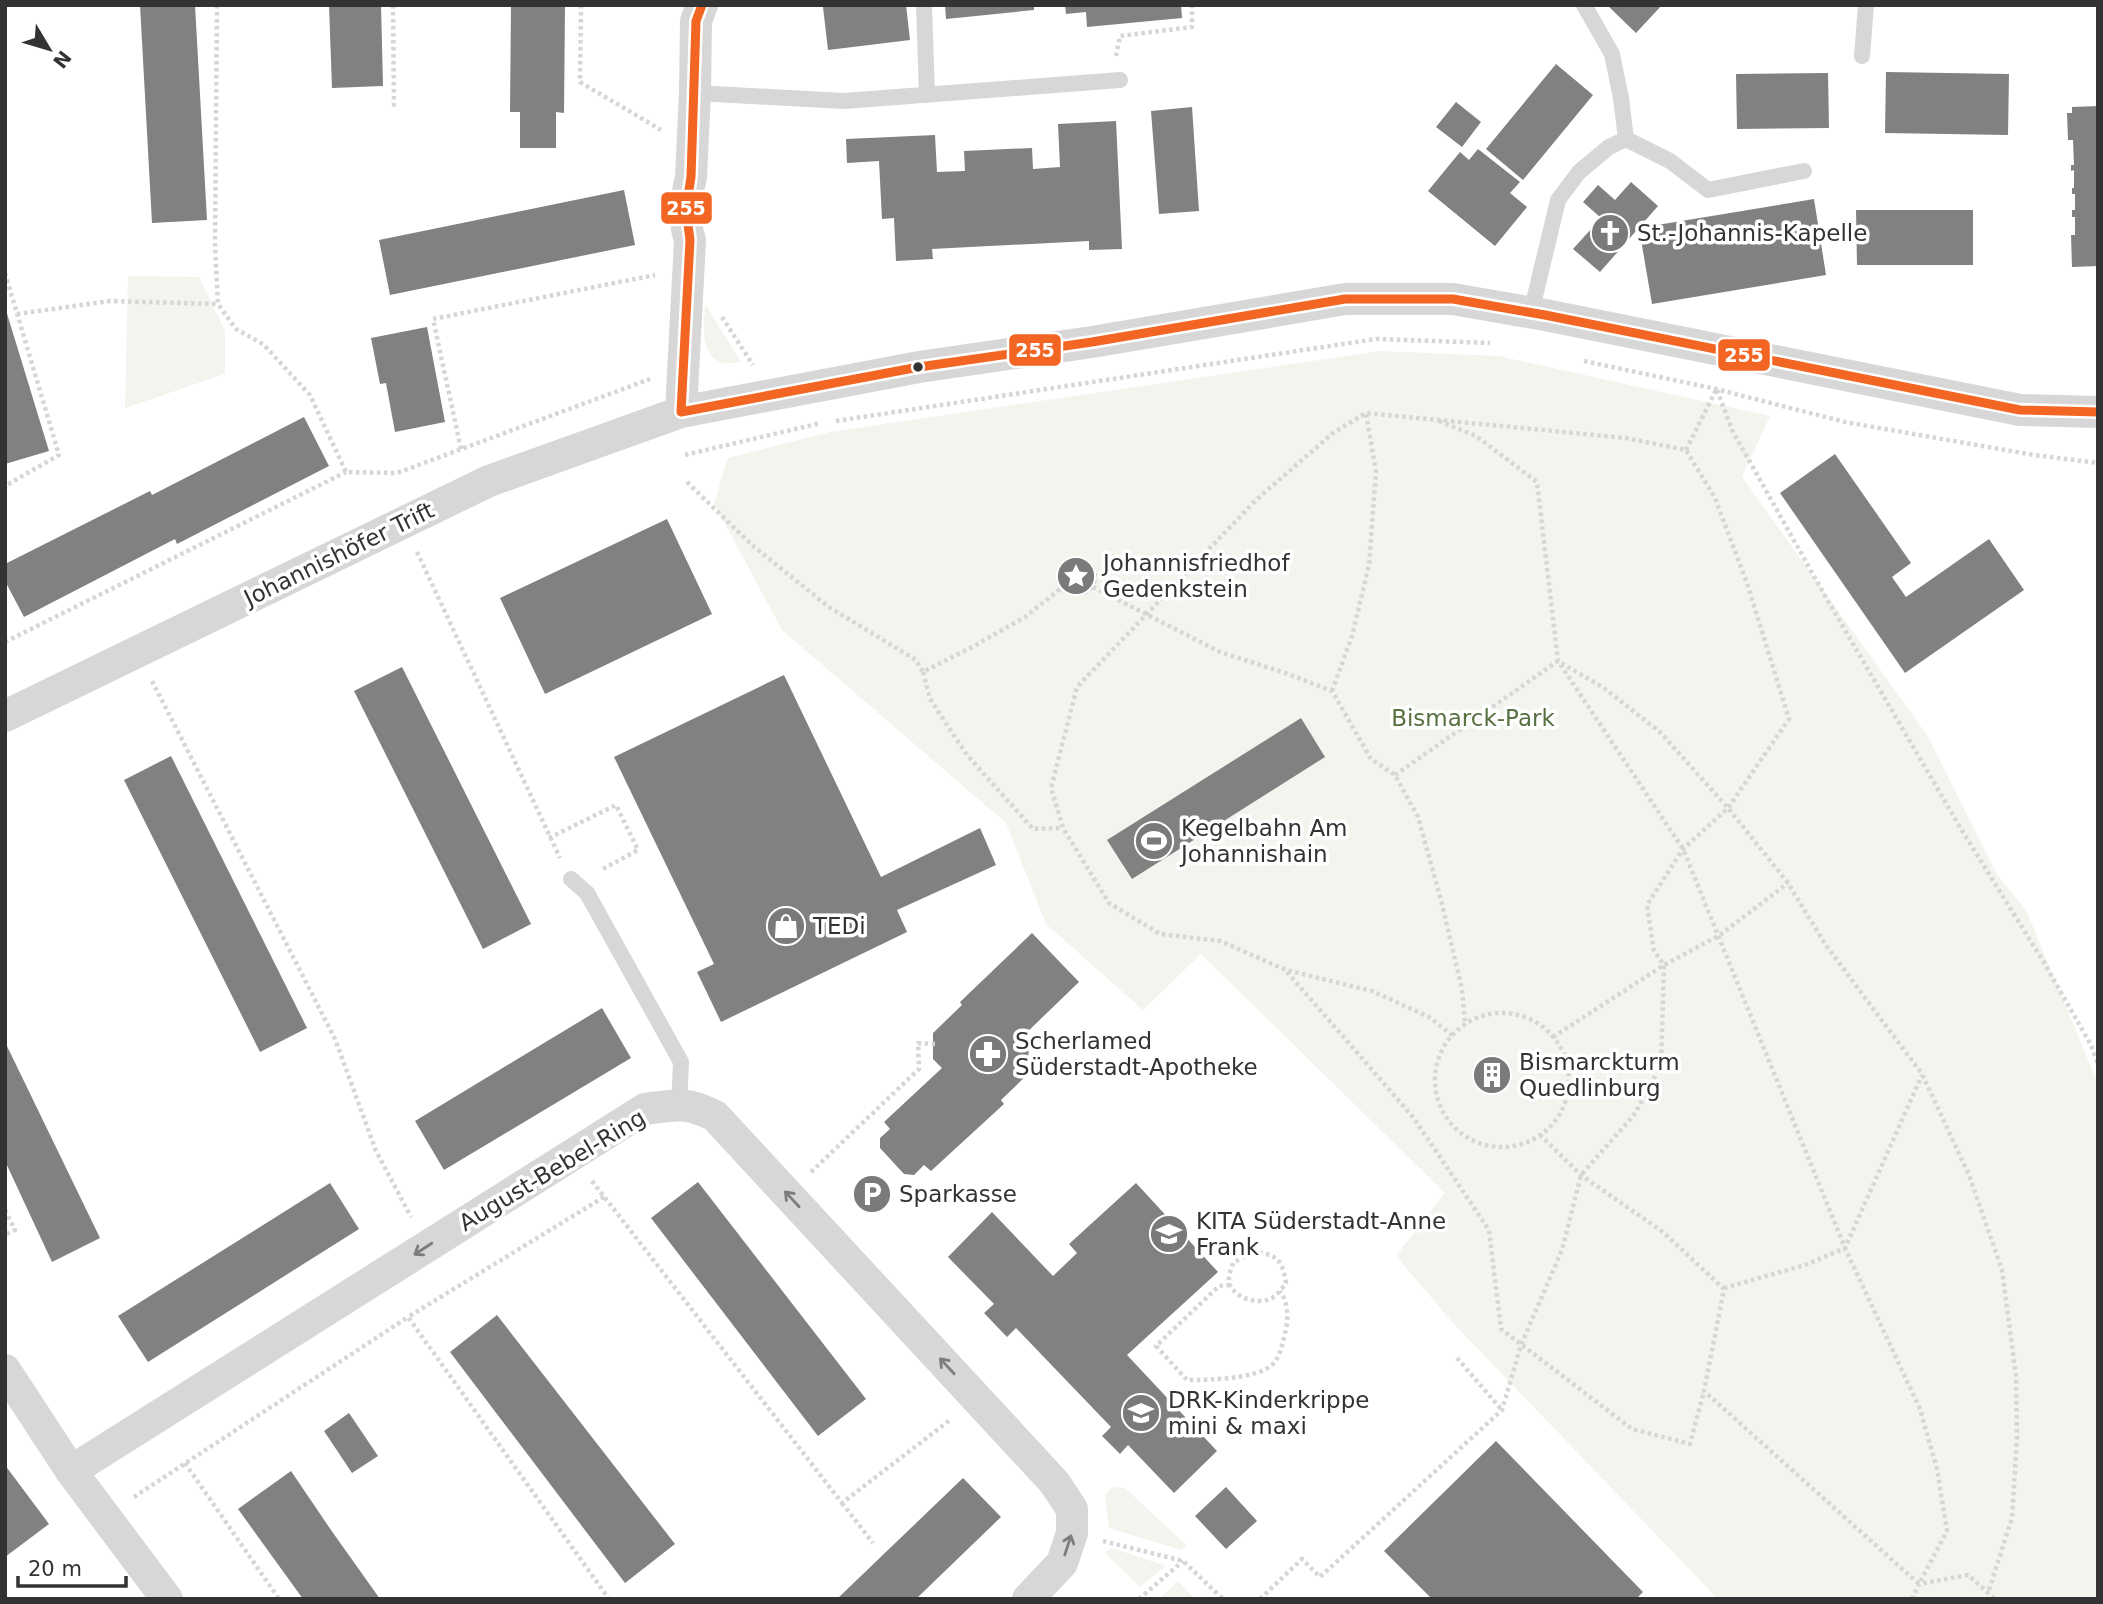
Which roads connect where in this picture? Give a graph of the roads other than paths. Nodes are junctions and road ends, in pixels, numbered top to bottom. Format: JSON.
{"nodes":[{"id":1,"x":702,"y":5,"type":"edge"},
{"id":2,"x":924,"y":5,"type":"edge"},
{"id":3,"x":1584,"y":5,"type":"edge"},
{"id":4,"x":1866,"y":5,"type":"edge"},
{"id":5,"x":1862,"y":56,"type":"dead end"},
{"id":6,"x":1115,"y":80,"type":"road end"},
{"id":7,"x":695,"y":93,"type":"junction"},
{"id":8,"x":928,"y":95,"type":"junction"},
{"id":9,"x":1626,"y":139,"type":"junction"},
{"id":10,"x":1804,"y":171,"type":"dead end"},
{"id":11,"x":1531,"y":313,"type":"junction"},
{"id":12,"x":681,"y":412,"type":"junction"},
{"id":13,"x":2098,"y":412,"type":"edge"},
{"id":14,"x":5,"y":716,"type":"edge"},
{"id":15,"x":571,"y":879,"type":"dead end"},
{"id":16,"x":679,"y":1104,"type":"junction"},
{"id":17,"x":5,"y":1370,"type":"edge"},
{"id":18,"x":71,"y":1471,"type":"junction"},
{"id":19,"x":167,"y":1599,"type":"edge"},
{"id":20,"x":1028,"y":1599,"type":"edge"}],
"edges":[{"from":1,"to":7,"type":"street"},
{"from":2,"to":8,"type":"lane"},
{"from":3,"to":9,"type":"lane"},
{"from":4,"to":5,"type":"lane"},
{"from":6,"to":8,"type":"lane"},
{"from":7,"to":8,"type":"lane"},
{"from":7,"to":12,"type":"street"},
{"from":9,"to":10,"type":"lane"},
{"from":9,"to":11,"type":"lane"},
{"from":11,"to":12,"type":"street","name":"Johannishöfer Trift"},
{"from":11,"to":13,"type":"street","name":"Johannishöfer Trift"},
{"from":12,"to":14,"type":"street","name":"Johannishöfer Trift"},
{"from":15,"to":16,"type":"lane"},
{"from":16,"to":18,"type":"street","name":"August-Bebel-Ring","one_way":true},
{"from":20,"to":16,"type":"street","name":"August-Bebel-Ring","one_way":true},
{"from":17,"to":18,"type":"street"},
{"from":18,"to":19,"type":"street"}]}
